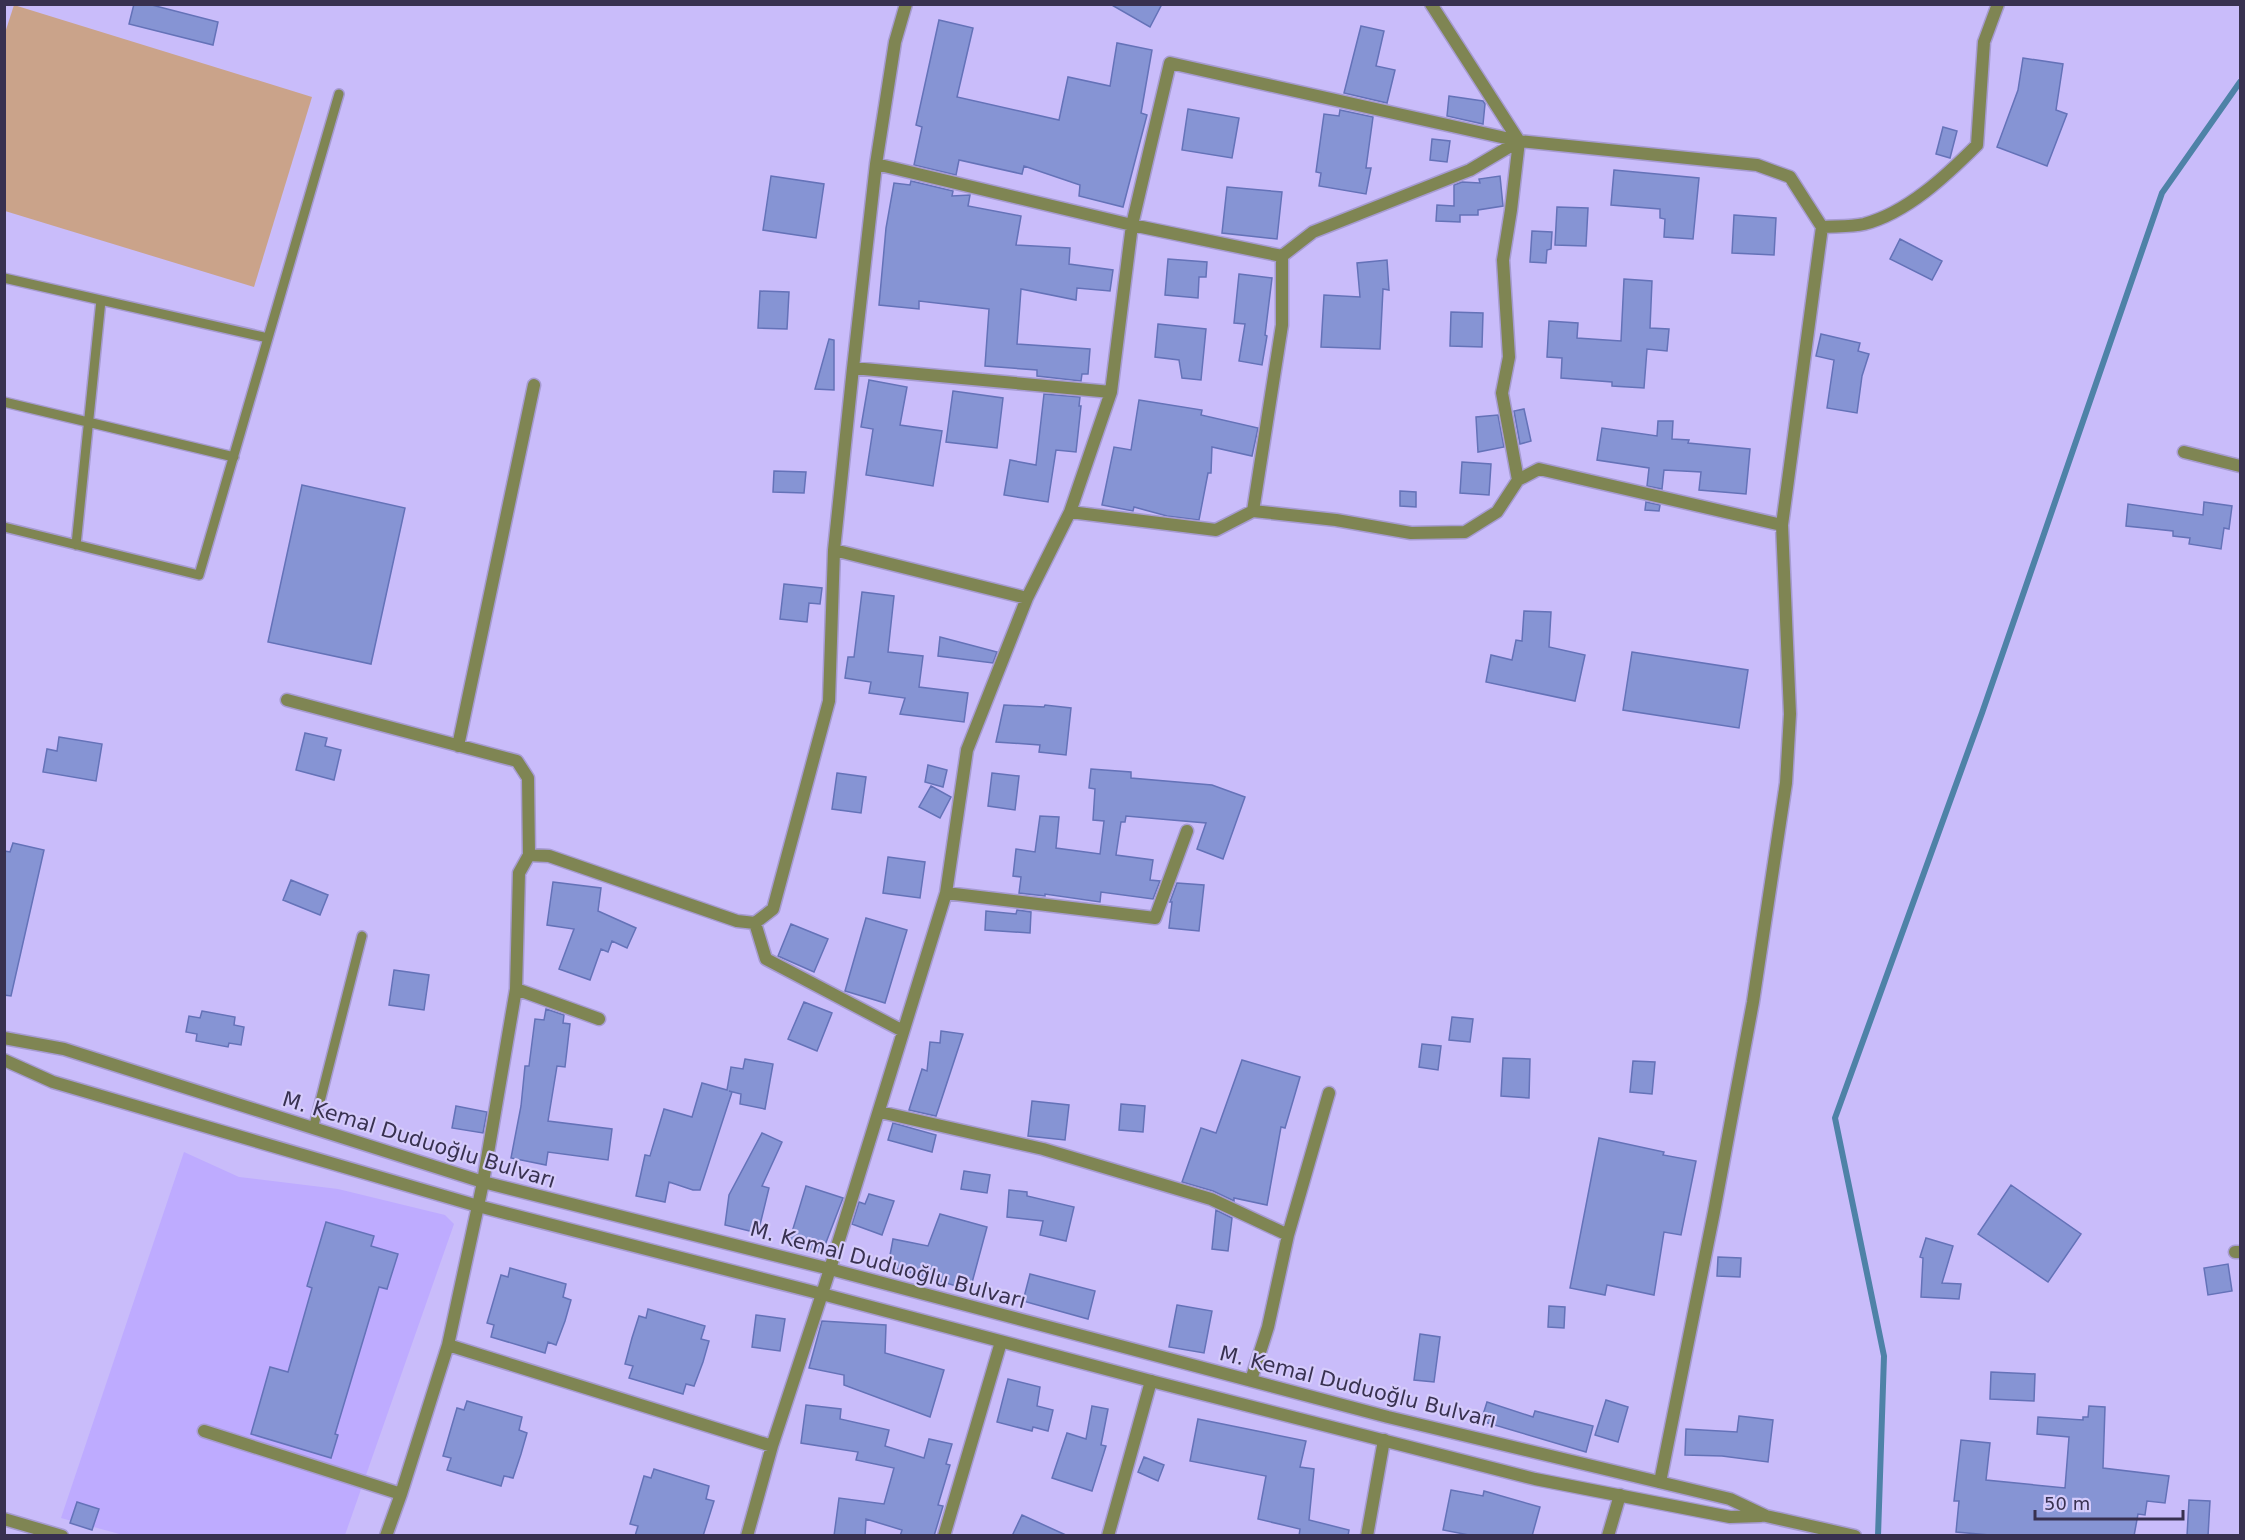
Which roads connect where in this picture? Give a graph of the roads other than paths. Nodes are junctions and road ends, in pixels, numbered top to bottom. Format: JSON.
{"nodes":[{"id":1,"x":906,"y":4,"type":"edge"},
{"id":2,"x":1431,"y":4,"type":"edge"},
{"id":3,"x":1998,"y":4,"type":"edge"},
{"id":4,"x":339,"y":94,"type":"dead end"},
{"id":5,"x":1520,"y":141,"type":"junction"},
{"id":6,"x":876,"y":164,"type":"junction"},
{"id":7,"x":1132,"y":225,"type":"junction"},
{"id":8,"x":1822,"y":227,"type":"junction"},
{"id":9,"x":1282,"y":256,"type":"junction"},
{"id":10,"x":4,"y":278,"type":"edge"},
{"id":11,"x":101,"y":300,"type":"junction"},
{"id":12,"x":268,"y":338,"type":"junction"},
{"id":13,"x":853,"y":368,"type":"junction"},
{"id":14,"x":534,"y":385,"type":"dead end"},
{"id":15,"x":1111,"y":392,"type":"junction"},
{"id":16,"x":4,"y":402,"type":"edge"},
{"id":17,"x":89,"y":422,"type":"junction"},
{"id":18,"x":2184,"y":452,"type":"dead end"},
{"id":19,"x":234,"y":457,"type":"junction"},
{"id":20,"x":2241,"y":466,"type":"edge"},
{"id":21,"x":1518,"y":480,"type":"junction"},
{"id":22,"x":1253,"y":511,"type":"junction"},
{"id":23,"x":1070,"y":512,"type":"junction"},
{"id":24,"x":1782,"y":525,"type":"junction"},
{"id":25,"x":4,"y":527,"type":"edge"},
{"id":26,"x":76,"y":545,"type":"junction"},
{"id":27,"x":834,"y":550,"type":"junction"},
{"id":28,"x":1027,"y":598,"type":"junction"},
{"id":29,"x":286,"y":700,"type":"dead end"},
{"id":30,"x":458,"y":746,"type":"junction"},
{"id":31,"x":1187,"y":831,"type":"dead end"},
{"id":32,"x":529,"y":855,"type":"junction"},
{"id":33,"x":946,"y":893,"type":"junction"},
{"id":34,"x":755,"y":923,"type":"junction"},
{"id":35,"x":362,"y":936,"type":"dead end"},
{"id":36,"x":516,"y":989,"type":"junction"},
{"id":37,"x":599,"y":1019,"type":"dead end"},
{"id":38,"x":903,"y":1031,"type":"junction"},
{"id":39,"x":4,"y":1038,"type":"edge"},
{"id":40,"x":4,"y":1060,"type":"edge"},
{"id":41,"x":1329,"y":1093,"type":"dead end"},
{"id":42,"x":880,"y":1112,"type":"junction"},
{"id":43,"x":313,"y":1129,"type":"junction"},
{"id":44,"x":483,"y":1182,"type":"junction"},
{"id":45,"x":478,"y":1206,"type":"junction"},
{"id":46,"x":1288,"y":1235,"type":"junction"},
{"id":47,"x":830,"y":1269,"type":"junction"},
{"id":48,"x":822,"y":1294,"type":"junction"},
{"id":49,"x":1001,"y":1342,"type":"junction"},
{"id":50,"x":448,"y":1345,"type":"junction"},
{"id":51,"x":1251,"y":1380,"type":"junction"},
{"id":52,"x":1150,"y":1381,"type":"junction"},
{"id":53,"x":204,"y":1431,"type":"dead end"},
{"id":54,"x":1384,"y":1440,"type":"junction"},
{"id":55,"x":772,"y":1446,"type":"junction"},
{"id":56,"x":1627,"y":1473,"type":"junction"},
{"id":57,"x":1660,"y":1482,"type":"junction"},
{"id":58,"x":401,"y":1494,"type":"junction"},
{"id":59,"x":1620,"y":1495,"type":"junction"},
{"id":60,"x":1657,"y":1502,"type":"junction"},
{"id":61,"x":1766,"y":1516,"type":"junction"},
{"id":62,"x":4,"y":1519,"type":"edge"},
{"id":63,"x":1849,"y":1534,"type":"edge"},
{"id":64,"x":62,"y":1536,"type":"edge"},
{"id":65,"x":386,"y":1536,"type":"edge"},
{"id":66,"x":747,"y":1536,"type":"edge"},
{"id":67,"x":944,"y":1536,"type":"edge"},
{"id":68,"x":1108,"y":1536,"type":"edge"},
{"id":69,"x":1367,"y":1536,"type":"edge"},
{"id":70,"x":1608,"y":1536,"type":"edge"}],
"edges":[{"from":1,"to":6,"type":"street"},
{"from":2,"to":5,"type":"street"},
{"from":3,"to":8,"type":"street"},
{"from":4,"to":12,"type":"lane"},
{"from":5,"to":7,"type":"street"},
{"from":5,"to":8,"type":"street"},
{"from":5,"to":9,"type":"street"},
{"from":5,"to":21,"type":"street"},
{"from":6,"to":7,"type":"street"},
{"from":6,"to":13,"type":"street"},
{"from":7,"to":9,"type":"street"},
{"from":7,"to":15,"type":"street"},
{"from":8,"to":24,"type":"street"},
{"from":9,"to":22,"type":"street"},
{"from":10,"to":11,"type":"lane"},
{"from":11,"to":12,"type":"lane"},
{"from":11,"to":17,"type":"lane"},
{"from":12,"to":19,"type":"lane"},
{"from":13,"to":15,"type":"street"},
{"from":13,"to":27,"type":"street"},
{"from":14,"to":30,"type":"street"},
{"from":15,"to":23,"type":"street"},
{"from":16,"to":17,"type":"lane"},
{"from":17,"to":19,"type":"lane"},
{"from":17,"to":26,"type":"lane"},
{"from":18,"to":20,"type":"street"},
{"from":19,"to":26,"type":"lane"},
{"from":21,"to":22,"type":"street"},
{"from":21,"to":24,"type":"street"},
{"from":22,"to":23,"type":"street"},
{"from":23,"to":28,"type":"street"},
{"from":24,"to":57,"type":"street"},
{"from":25,"to":26,"type":"lane"},
{"from":27,"to":28,"type":"street"},
{"from":27,"to":34,"type":"street"},
{"from":28,"to":33,"type":"street"},
{"from":29,"to":30,"type":"street"},
{"from":30,"to":32,"type":"street"},
{"from":31,"to":33,"type":"street"},
{"from":32,"to":34,"type":"street"},
{"from":32,"to":36,"type":"street"},
{"from":33,"to":38,"type":"street"},
{"from":34,"to":38,"type":"street"},
{"from":35,"to":43,"type":"lane"},
{"from":36,"to":37,"type":"street"},
{"from":36,"to":44,"type":"street"},
{"from":38,"to":42,"type":"street"},
{"from":39,"to":43,"type":"street","name":"M. Kemal Duduoğlu Bulvarı"},
{"from":40,"to":45,"type":"street","name":"M. Kemal Duduoğlu Bulvarı"},
{"from":41,"to":46,"type":"street"},
{"from":42,"to":46,"type":"street"},
{"from":42,"to":47,"type":"street"},
{"from":43,"to":44,"type":"street","name":"M. Kemal Duduoğlu Bulvarı"},
{"from":44,"to":45,"type":"street"},
{"from":44,"to":47,"type":"street","name":"M. Kemal Duduoğlu Bulvarı"},
{"from":45,"to":48,"type":"street","name":"M. Kemal Duduoğlu Bulvarı"},
{"from":45,"to":50,"type":"street"},
{"from":46,"to":51,"type":"street"},
{"from":47,"to":48,"type":"street"},
{"from":47,"to":51,"type":"street","name":"M. Kemal Duduoğlu Bulvarı"},
{"from":48,"to":49,"type":"street","name":"M. Kemal Duduoğlu Bulvarı"},
{"from":48,"to":55,"type":"street"},
{"from":49,"to":52,"type":"street","name":"M. Kemal Duduoğlu Bulvarı"},
{"from":49,"to":67,"type":"street"},
{"from":50,"to":55,"type":"street"},
{"from":50,"to":58,"type":"street"},
{"from":51,"to":56,"type":"street","name":"M. Kemal Duduoğlu Bulvarı"},
{"from":52,"to":54,"type":"street","name":"M. Kemal Duduoğlu Bulvarı"},
{"from":52,"to":68,"type":"street"},
{"from":53,"to":58,"type":"street"},
{"from":54,"to":59,"type":"street","name":"M. Kemal Duduoğlu Bulvarı"},
{"from":54,"to":69,"type":"street"},
{"from":55,"to":66,"type":"street"},
{"from":56,"to":57,"type":"street","name":"M. Kemal Duduoğlu Bulvarı"},
{"from":56,"to":59,"type":"street"},
{"from":57,"to":60,"type":"street"},
{"from":57,"to":61,"type":"street","name":"M. Kemal Duduoğlu Bulvarı"},
{"from":58,"to":65,"type":"street"},
{"from":59,"to":60,"type":"street","name":"M. Kemal Duduoğlu Bulvarı"},
{"from":59,"to":70,"type":"street"},
{"from":60,"to":61,"type":"street","name":"M. Kemal Duduoğlu Bulvarı"},
{"from":61,"to":63,"type":"street","name":"M. Kemal Duduoğlu Bulvarı"},
{"from":62,"to":64,"type":"street"}]}
